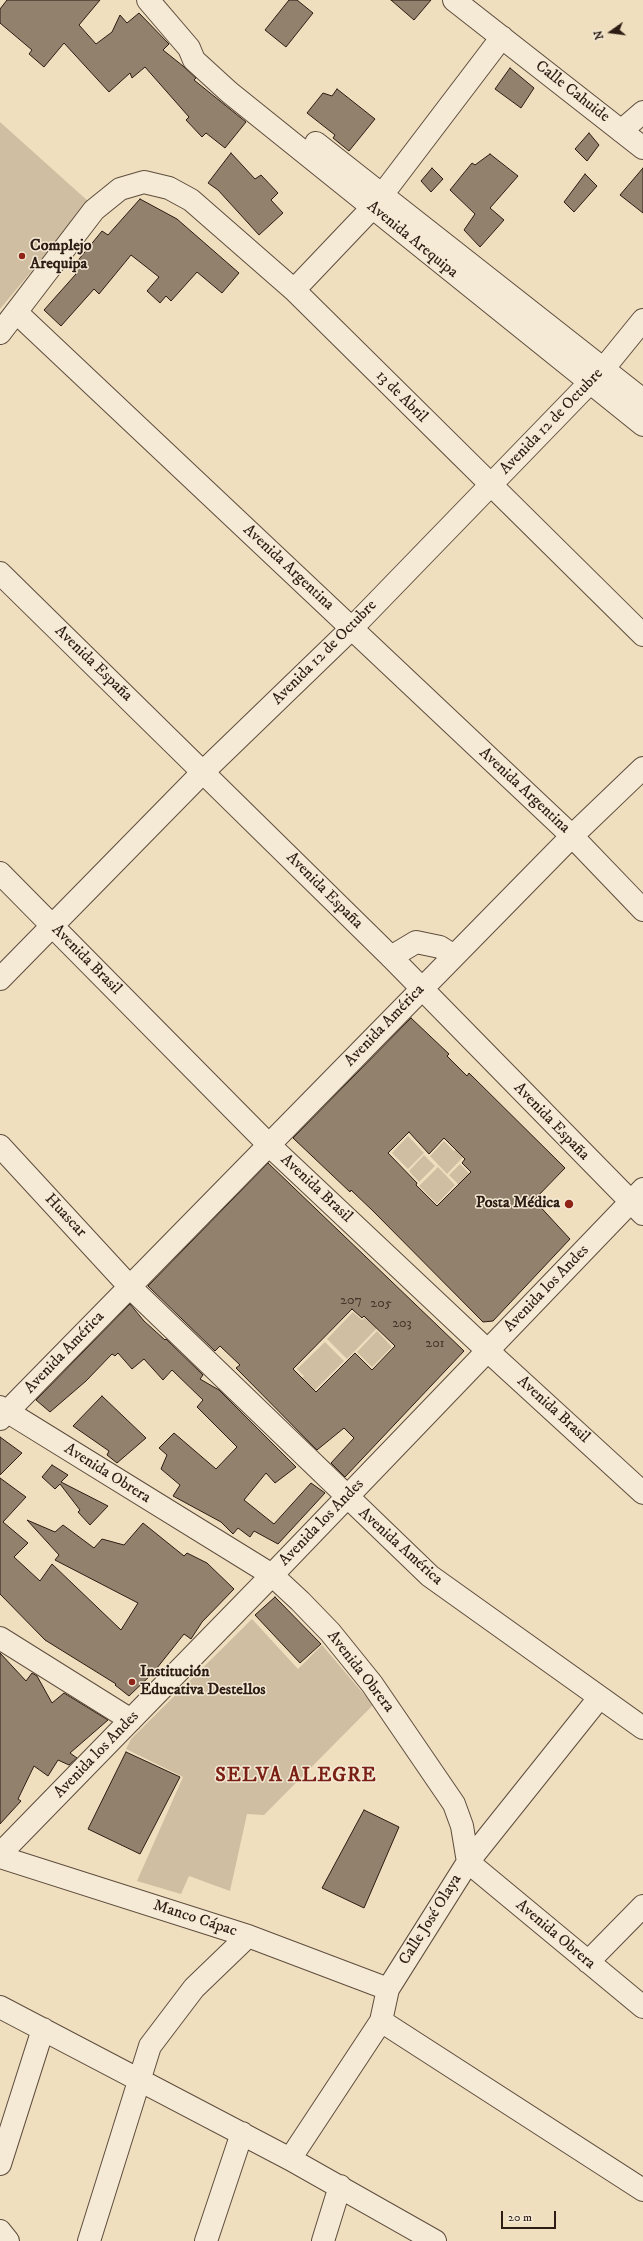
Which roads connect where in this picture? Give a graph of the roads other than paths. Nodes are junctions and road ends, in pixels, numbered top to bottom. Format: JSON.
{"nodes":[{"id":1,"x":148,"y":0,"type":"edge"},
{"id":2,"x":454,"y":0,"type":"edge"},
{"id":3,"x":502,"y":36,"type":"junction"},
{"id":4,"x":643,"y":112,"type":"edge"},
{"id":5,"x":621,"y":131,"type":"junction"},
{"id":6,"x":643,"y":148,"type":"edge"},
{"id":7,"x":377,"y":201,"type":"junction"},
{"id":8,"x":294,"y":290,"type":"junction"},
{"id":9,"x":17,"y":313,"type":"junction"},
{"id":10,"x":643,"y":320,"type":"edge"},
{"id":11,"x":0,"y":332,"type":"edge"},
{"id":12,"x":597,"y":375,"type":"junction"},
{"id":13,"x":643,"y":400,"type":"edge"},
{"id":14,"x":643,"y":425,"type":"edge"},
{"id":15,"x":490,"y":486,"type":"junction"},
{"id":16,"x":0,"y":573,"type":"edge"},
{"id":17,"x":352,"y":628,"type":"junction"},
{"id":18,"x":643,"y":635,"type":"edge"},
{"id":19,"x":643,"y":768,"type":"edge"},
{"id":20,"x":204,"y":771,"type":"junction"},
{"id":21,"x":572,"y":836,"type":"junction"},
{"id":22,"x":0,"y":873,"type":"edge"},
{"id":23,"x":643,"y":910,"type":"edge"},
{"id":24,"x":53,"y":926,"type":"junction"},
{"id":25,"x":454,"y":956,"type":"junction"},
{"id":26,"x":391,"y":958,"type":"junction"},
{"id":27,"x":0,"y":979,"type":"edge"},
{"id":28,"x":422,"y":988,"type":"junction"},
{"id":29,"x":269,"y":1145,"type":"junction"},
{"id":30,"x":0,"y":1146,"type":"edge"},
{"id":31,"x":639,"y":1202,"type":"edge"},
{"id":32,"x":130,"y":1286,"type":"junction"},
{"id":33,"x":488,"y":1351,"type":"junction"},
{"id":34,"x":2,"y":1413,"type":"edge"},
{"id":35,"x":643,"y":1492,"type":"edge"},
{"id":36,"x":347,"y":1497,"type":"junction"},
{"id":37,"x":272,"y":1575,"type":"junction"},
{"id":38,"x":0,"y":1638,"type":"edge"},
{"id":39,"x":599,"y":1698,"type":"junction"},
{"id":40,"x":131,"y":1720,"type":"junction"},
{"id":41,"x":643,"y":1728,"type":"edge"},
{"id":42,"x":0,"y":1855,"type":"edge"},
{"id":43,"x":468,"y":1862,"type":"junction"},
{"id":44,"x":643,"y":1906,"type":"edge"},
{"id":45,"x":248,"y":1936,"type":"junction"},
{"id":46,"x":588,"y":1962,"type":"junction"},
{"id":47,"x":388,"y":1989,"type":"junction"},
{"id":48,"x":0,"y":2007,"type":"edge"},
{"id":49,"x":643,"y":2007,"type":"edge"},
{"id":50,"x":381,"y":2021,"type":"junction"},
{"id":51,"x":43,"y":2029,"type":"junction"},
{"id":52,"x":139,"y":2080,"type":"junction"},
{"id":53,"x":242,"y":2133,"type":"junction"},
{"id":54,"x":290,"y":2159,"type":"junction"},
{"id":55,"x":0,"y":2164,"type":"edge"},
{"id":56,"x":340,"y":2186,"type":"junction"},
{"id":57,"x":643,"y":2190,"type":"edge"},
{"id":58,"x":0,"y":2231,"type":"edge"},
{"id":59,"x":8,"y":2241,"type":"edge"},
{"id":60,"x":89,"y":2241,"type":"edge"},
{"id":61,"x":206,"y":2241,"type":"edge"},
{"id":62,"x":322,"y":2241,"type":"edge"},
{"id":63,"x":435,"y":2241,"type":"edge"}],
"edges":[{"from":1,"to":7,"type":"street","name":"Avenida Arequipa"},
{"from":2,"to":3,"type":"street","name":"Calle Cahuide"},
{"from":3,"to":5,"type":"street","name":"Calle Cahuide"},
{"from":3,"to":7,"type":"street"},
{"from":4,"to":5,"type":"street"},
{"from":5,"to":6,"type":"street","name":"Calle Cahuide"},
{"from":7,"to":8,"type":"street"},
{"from":7,"to":12,"type":"street","name":"Avenida Arequipa"},
{"from":8,"to":9,"type":"street","name":"13 de Abril"},
{"from":8,"to":15,"type":"street","name":"13 de Abril"},
{"from":9,"to":11,"type":"street"},
{"from":9,"to":17,"type":"street","name":"Avenida Argentina"},
{"from":10,"to":12,"type":"street","name":"Avenida 12 de Octubre"},
{"from":12,"to":13,"type":"street","name":"Avenida Arequipa"},
{"from":12,"to":14,"type":"street","name":"Avenida Arequipa"},
{"from":12,"to":15,"type":"street","name":"Avenida 12 de Octubre"},
{"from":15,"to":17,"type":"street","name":"Avenida 12 de Octubre"},
{"from":15,"to":18,"type":"street","name":"13 de Abril"},
{"from":16,"to":20,"type":"street","name":"Avenida España"},
{"from":17,"to":20,"type":"street","name":"Avenida 12 de Octubre"},
{"from":17,"to":21,"type":"street","name":"Avenida Argentina"},
{"from":19,"to":21,"type":"street","name":"Avenida América"},
{"from":20,"to":24,"type":"street","name":"Avenida 12 de Octubre"},
{"from":20,"to":26,"type":"street","name":"Avenida España"},
{"from":21,"to":23,"type":"street","name":"Avenida Argentina"},
{"from":21,"to":25,"type":"street","name":"Avenida América"},
{"from":22,"to":24,"type":"street","name":"Avenida Brasil"},
{"from":24,"to":27,"type":"street","name":"Avenida 12 de Octubre"},
{"from":24,"to":29,"type":"street","name":"Avenida Brasil"},
{"from":25,"to":26,"type":"street"},
{"from":25,"to":28,"type":"street","name":"Avenida América"},
{"from":26,"to":28,"type":"street","name":"Avenida España"},
{"from":28,"to":29,"type":"street","name":"Avenida América"},
{"from":28,"to":31,"type":"street","name":"Avenida España"},
{"from":29,"to":32,"type":"street","name":"Avenida América"},
{"from":29,"to":33,"type":"street","name":"Avenida Brasil"},
{"from":30,"to":32,"type":"street","name":"Huascar"},
{"from":31,"to":33,"type":"street","name":"Avenida los Andes"},
{"from":32,"to":34,"type":"street","name":"Avenida América"},
{"from":32,"to":36,"type":"street","name":"Avenida América"},
{"from":33,"to":35,"type":"street","name":"Avenida Brasil"},
{"from":33,"to":36,"type":"street","name":"Avenida los Andes"},
{"from":34,"to":37,"type":"street","name":"Avenida Obrera"},
{"from":36,"to":37,"type":"street","name":"Avenida los Andes"},
{"from":36,"to":39,"type":"street","name":"Avenida América"},
{"from":37,"to":40,"type":"street","name":"Avenida los Andes"},
{"from":37,"to":43,"type":"street","name":"Avenida Obrera"},
{"from":38,"to":40,"type":"street"},
{"from":39,"to":41,"type":"street","name":"Avenida América"},
{"from":39,"to":43,"type":"street","name":"Calle José Olaya"},
{"from":40,"to":42,"type":"street","name":"Avenida los Andes"},
{"from":42,"to":45,"type":"street","name":"Manco Cápac"},
{"from":43,"to":46,"type":"street","name":"Avenida Obrera"},
{"from":43,"to":47,"type":"street","name":"Calle José Olaya"},
{"from":44,"to":46,"type":"street"},
{"from":45,"to":47,"type":"street","name":"Manco Cápac"},
{"from":45,"to":52,"type":"street"},
{"from":46,"to":49,"type":"street","name":"Avenida Obrera"},
{"from":47,"to":50,"type":"street","name":"Calle José Olaya"},
{"from":48,"to":51,"type":"street"},
{"from":50,"to":54,"type":"street","name":"Calle José Olaya"},
{"from":50,"to":57,"type":"street"},
{"from":51,"to":52,"type":"street"},
{"from":51,"to":55,"type":"street"},
{"from":52,"to":53,"type":"street"},
{"from":52,"to":60,"type":"street"},
{"from":53,"to":54,"type":"street"},
{"from":53,"to":61,"type":"street"},
{"from":54,"to":56,"type":"street"},
{"from":56,"to":62,"type":"street"},
{"from":56,"to":63,"type":"street"},
{"from":58,"to":59,"type":"street"}]}
